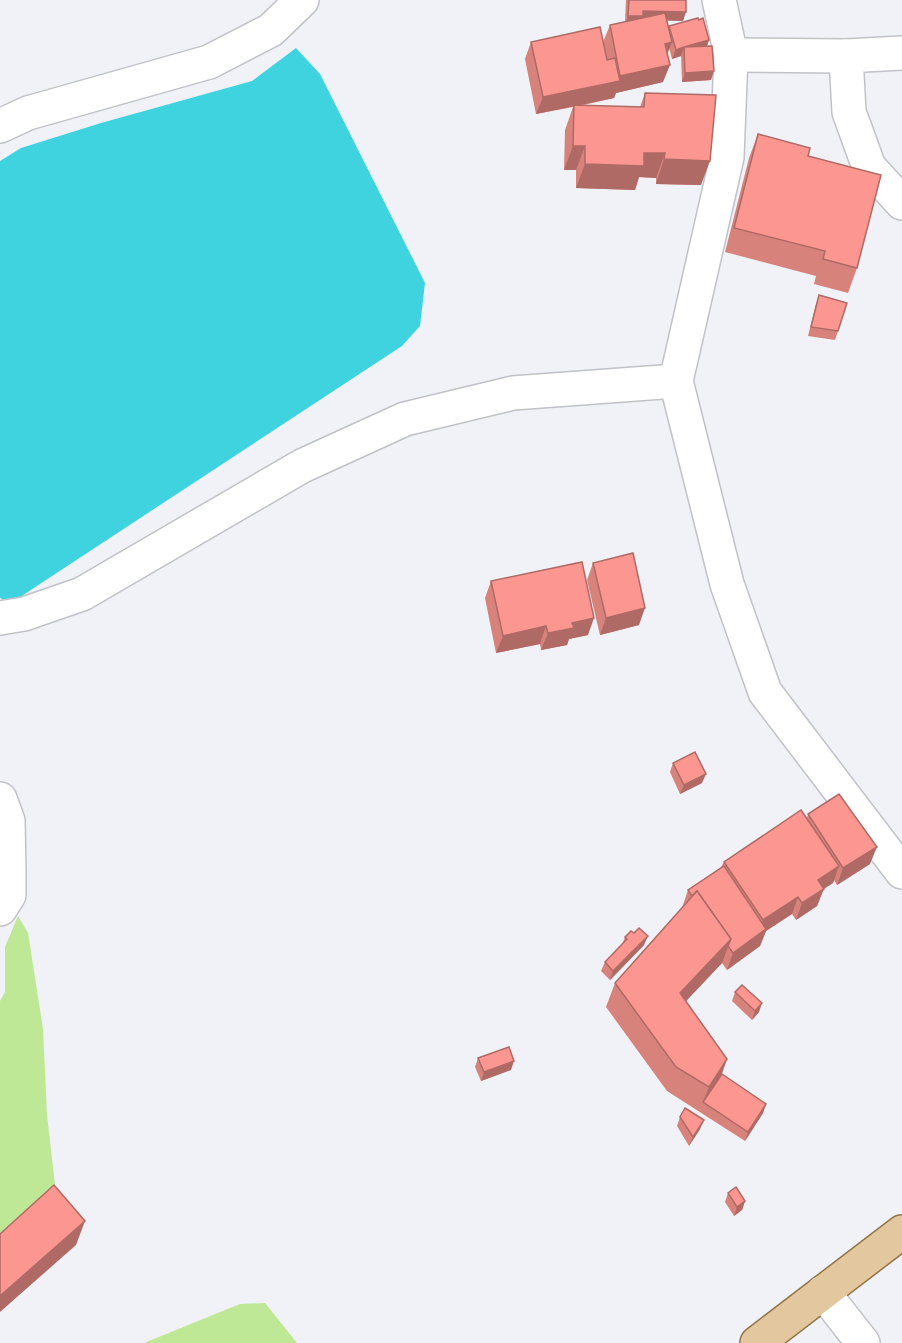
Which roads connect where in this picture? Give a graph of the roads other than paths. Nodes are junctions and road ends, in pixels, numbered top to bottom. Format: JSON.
{"nodes":[{"id":1,"x":302,"y":0,"type":"edge"},
{"id":2,"x":719,"y":0,"type":"edge"},
{"id":3,"x":902,"y":53,"type":"edge"},
{"id":4,"x":731,"y":55,"type":"junction"},
{"id":5,"x":846,"y":56,"type":"junction"},
{"id":6,"x":0,"y":126,"type":"edge"},
{"id":7,"x":902,"y":203,"type":"edge"},
{"id":8,"x":676,"y":381,"type":"junction"},
{"id":9,"x":0,"y":618,"type":"edge"},
{"id":10,"x":0,"y":799,"type":"edge"},
{"id":11,"x":902,"y":872,"type":"edge"},
{"id":12,"x":0,"y":909,"type":"edge"},
{"id":13,"x":902,"y":1232,"type":"edge"},
{"id":14,"x":824,"y":1292,"type":"junction"},
{"id":15,"x":757,"y":1343,"type":"edge"},
{"id":16,"x":863,"y":1343,"type":"edge"}],
"edges":[{"from":1,"to":6,"type":"street"},
{"from":2,"to":4,"type":"street"},
{"from":3,"to":5,"type":"street"},
{"from":4,"to":5,"type":"street"},
{"from":4,"to":8,"type":"street"},
{"from":5,"to":7,"type":"street"},
{"from":8,"to":9,"type":"street"},
{"from":8,"to":11,"type":"street"},
{"from":10,"to":12,"type":"street"},
{"from":13,"to":14,"type":"main road"},
{"from":14,"to":15,"type":"main road"},
{"from":14,"to":16,"type":"street"}]}
